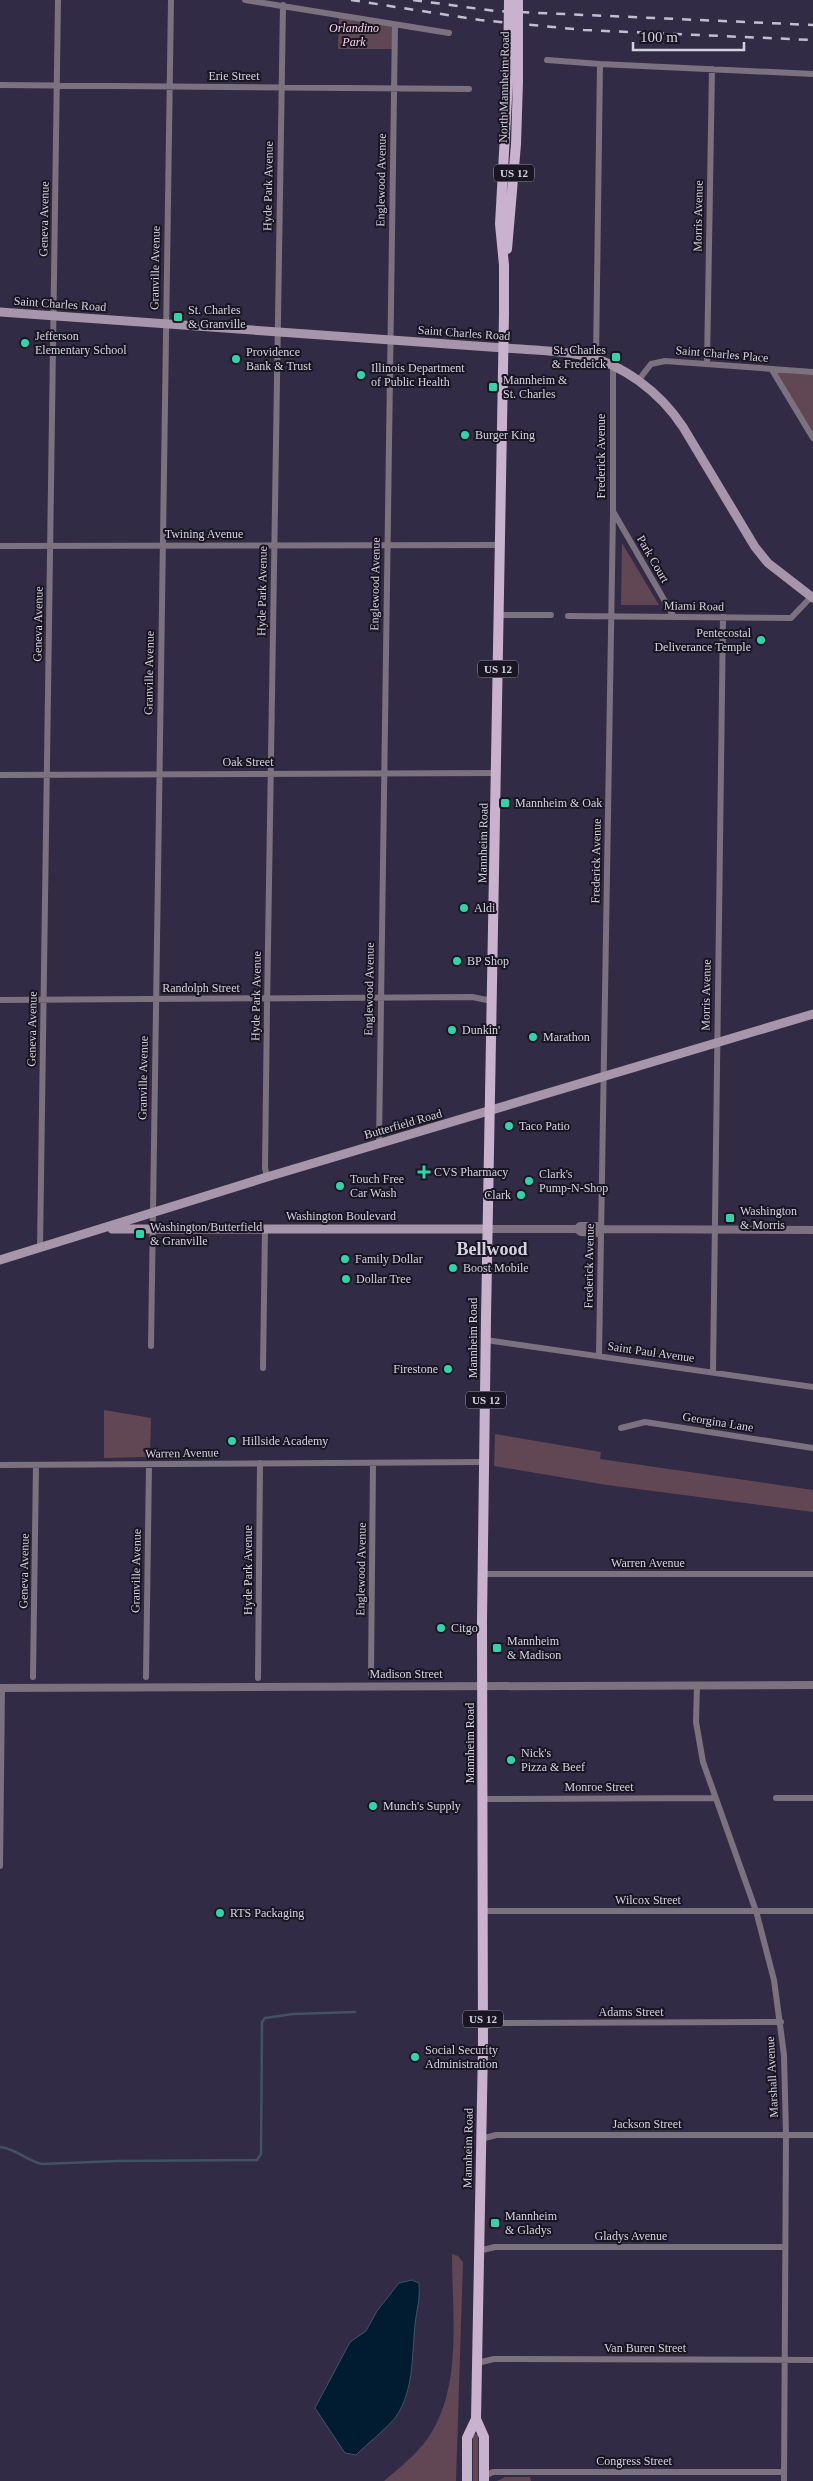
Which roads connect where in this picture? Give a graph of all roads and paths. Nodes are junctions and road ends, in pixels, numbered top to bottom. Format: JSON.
{"nodes":[{"id":1,"x":58,"y":0,"type":"edge"},
{"id":2,"x":170,"y":0,"type":"edge"},
{"id":3,"x":245,"y":0,"type":"edge"},
{"id":4,"x":509,"y":0,"type":"edge"},
{"id":5,"x":518,"y":0,"type":"edge"},
{"id":6,"x":283,"y":5,"type":"junction"},
{"id":7,"x":395,"y":25,"type":"junction"},
{"id":8,"x":449,"y":33,"type":"dead end"},
{"id":9,"x":547,"y":60,"type":"dead end"},
{"id":10,"x":600,"y":64,"type":"junction"},
{"id":11,"x":712,"y":69,"type":"junction"},
{"id":12,"x":813,"y":74,"type":"edge"},
{"id":13,"x":513,"y":81,"type":"junction"},
{"id":14,"x":0,"y":85,"type":"edge"},
{"id":15,"x":57,"y":86,"type":"junction"},
{"id":16,"x":169,"y":86,"type":"junction"},
{"id":17,"x":281,"y":87,"type":"junction"},
{"id":18,"x":393,"y":88,"type":"junction"},
{"id":19,"x":468,"y":89,"type":"dead end"},
{"id":20,"x":0,"y":312,"type":"edge"},
{"id":21,"x":54,"y":316,"type":"junction"},
{"id":22,"x":166,"y":324,"type":"junction"},
{"id":23,"x":277,"y":332,"type":"junction"},
{"id":24,"x":390,"y":340,"type":"junction"},
{"id":25,"x":504,"y":348,"type":"junction"},
{"id":26,"x":596,"y":359,"type":"junction"},
{"id":27,"x":707,"y":364,"type":"junction"},
{"id":28,"x":613,"y":366,"type":"junction"},
{"id":29,"x":772,"y":370,"type":"junction"},
{"id":30,"x":813,"y":372,"type":"edge"},
{"id":31,"x":638,"y":381,"type":"junction"},
{"id":32,"x":813,"y":438,"type":"edge"},
{"id":33,"x":613,"y":512,"type":"junction"},
{"id":34,"x":387,"y":544,"type":"junction"},
{"id":35,"x":162,"y":545,"type":"junction"},
{"id":36,"x":274,"y":545,"type":"junction"},
{"id":37,"x":499,"y":545,"type":"junction"},
{"id":38,"x":0,"y":546,"type":"edge"},
{"id":39,"x":50,"y":546,"type":"junction"},
{"id":40,"x":812,"y":597,"type":"edge"},
{"id":41,"x":498,"y":615,"type":"junction"},
{"id":42,"x":551,"y":615,"type":"dead end"},
{"id":43,"x":568,"y":616,"type":"dead end"},
{"id":44,"x":610,"y":616,"type":"junction"},
{"id":45,"x":674,"y":617,"type":"junction"},
{"id":46,"x":723,"y":617,"type":"junction"},
{"id":47,"x":383,"y":772,"type":"junction"},
{"id":48,"x":496,"y":772,"type":"junction"},
{"id":49,"x":271,"y":773,"type":"junction"},
{"id":50,"x":0,"y":774,"type":"edge"},
{"id":51,"x":46,"y":774,"type":"junction"},
{"id":52,"x":159,"y":774,"type":"junction"},
{"id":53,"x":268,"y":998,"type":"junction"},
{"id":54,"x":380,"y":998,"type":"junction"},
{"id":55,"x":156,"y":999,"type":"junction"},
{"id":56,"x":0,"y":1000,"type":"edge"},
{"id":57,"x":44,"y":1000,"type":"junction"},
{"id":58,"x":492,"y":1001,"type":"junction"},
{"id":59,"x":813,"y":1014,"type":"edge"},
{"id":60,"x":716,"y":1043,"type":"junction"},
{"id":61,"x":604,"y":1077,"type":"junction"},
{"id":62,"x":490,"y":1112,"type":"junction"},
{"id":63,"x":379,"y":1144,"type":"junction"},
{"id":64,"x":268,"y":1177,"type":"junction"},
{"id":65,"x":153,"y":1213,"type":"junction"},
{"id":66,"x":104,"y":1229,"type":"junction"},
{"id":67,"x":152,"y":1229,"type":"junction"},
{"id":68,"x":265,"y":1229,"type":"junction"},
{"id":69,"x":487,"y":1229,"type":"junction"},
{"id":70,"x":602,"y":1229,"type":"junction"},
{"id":71,"x":714,"y":1230,"type":"junction"},
{"id":72,"x":813,"y":1230,"type":"edge"},
{"id":73,"x":40,"y":1248,"type":"junction"},
{"id":74,"x":0,"y":1260,"type":"edge"},
{"id":75,"x":486,"y":1340,"type":"junction"},
{"id":76,"x":151,"y":1346,"type":"dead end"},
{"id":77,"x":599,"y":1356,"type":"junction"},
{"id":78,"x":263,"y":1368,"type":"dead end"},
{"id":79,"x":712,"y":1372,"type":"junction"},
{"id":80,"x":813,"y":1387,"type":"edge"},
{"id":81,"x":621,"y":1428,"type":"dead end"},
{"id":82,"x":813,"y":1448,"type":"edge"},
{"id":83,"x":484,"y":1462,"type":"junction"},
{"id":84,"x":260,"y":1463,"type":"junction"},
{"id":85,"x":373,"y":1463,"type":"junction"},
{"id":86,"x":36,"y":1465,"type":"junction"},
{"id":87,"x":149,"y":1465,"type":"junction"},
{"id":88,"x":0,"y":1466,"type":"edge"},
{"id":89,"x":483,"y":1574,"type":"junction"},
{"id":90,"x":813,"y":1574,"type":"edge"},
{"id":91,"x":370,"y":1674,"type":"dead end"},
{"id":92,"x":33,"y":1677,"type":"dead end"},
{"id":93,"x":146,"y":1677,"type":"dead end"},
{"id":94,"x":258,"y":1678,"type":"dead end"},
{"id":95,"x":696,"y":1685,"type":"junction"},
{"id":96,"x":813,"y":1685,"type":"edge"},
{"id":97,"x":482,"y":1686,"type":"junction"},
{"id":98,"x":1,"y":1688,"type":"edge"},
{"id":99,"x":714,"y":1798,"type":"junction"},
{"id":100,"x":776,"y":1798,"type":"dead end"},
{"id":101,"x":813,"y":1798,"type":"edge"},
{"id":102,"x":483,"y":1799,"type":"junction"},
{"id":103,"x":0,"y":1866,"type":"edge"},
{"id":104,"x":483,"y":1911,"type":"junction"},
{"id":105,"x":756,"y":1911,"type":"junction"},
{"id":106,"x":813,"y":1911,"type":"edge"},
{"id":107,"x":781,"y":2022,"type":"junction"},
{"id":108,"x":483,"y":2027,"type":"junction"},
{"id":109,"x":786,"y":2135,"type":"junction"},
{"id":110,"x":813,"y":2135,"type":"edge"},
{"id":111,"x":481,"y":2139,"type":"junction"},
{"id":112,"x":785,"y":2247,"type":"junction"},
{"id":113,"x":478,"y":2251,"type":"junction"},
{"id":114,"x":785,"y":2360,"type":"junction"},
{"id":115,"x":813,"y":2360,"type":"edge"},
{"id":116,"x":476,"y":2363,"type":"junction"},
{"id":117,"x":476,"y":2419,"type":"junction"},
{"id":118,"x":784,"y":2472,"type":"junction"},
{"id":119,"x":484,"y":2479,"type":"edge"},
{"id":120,"x":467,"y":2481,"type":"edge"},
{"id":121,"x":784,"y":2481,"type":"edge"}],
"edges":[{"from":1,"to":15,"type":"street","name":"Geneva Avenue"},
{"from":2,"to":16,"type":"street","name":"Granville Avenue"},
{"from":3,"to":6,"type":"street"},
{"from":4,"to":13,"type":"main road","name":"North Mannheim Road","number":"US 12","bridge":true},
{"from":5,"to":13,"type":"main road","name":"North Mannheim Road","number":"US 12","bridge":true},
{"from":6,"to":7,"type":"street"},
{"from":6,"to":17,"type":"street","name":"Hyde Park Avenue"},
{"from":7,"to":8,"type":"street"},
{"from":7,"to":18,"type":"street","name":"Englewood Avenue"},
{"from":9,"to":10,"type":"street"},
{"from":10,"to":11,"type":"street"},
{"from":10,"to":26,"type":"street"},
{"from":11,"to":12,"type":"street"},
{"from":11,"to":27,"type":"street","name":"Morris Avenue"},
{"from":13,"to":25,"type":"main road","name":"North Mannheim Road","number":"US 12"},
{"from":14,"to":15,"type":"street","name":"Erie Street"},
{"from":15,"to":16,"type":"street","name":"Erie Street"},
{"from":15,"to":21,"type":"street","name":"Geneva Avenue"},
{"from":16,"to":17,"type":"street","name":"Erie Street"},
{"from":16,"to":22,"type":"street","name":"Granville Avenue"},
{"from":17,"to":18,"type":"street","name":"Erie Street"},
{"from":17,"to":23,"type":"street","name":"Hyde Park Avenue"},
{"from":18,"to":19,"type":"street","name":"Erie Street"},
{"from":18,"to":24,"type":"street","name":"Englewood Avenue"},
{"from":20,"to":21,"type":"main road","name":"Saint Charles Road"},
{"from":21,"to":22,"type":"main road","name":"Saint Charles Road"},
{"from":21,"to":39,"type":"street","name":"Geneva Avenue"},
{"from":22,"to":23,"type":"main road","name":"Saint Charles Road"},
{"from":22,"to":35,"type":"street","name":"Granville Avenue"},
{"from":23,"to":24,"type":"main road","name":"Saint Charles Road"},
{"from":23,"to":36,"type":"street","name":"Hyde Park Avenue"},
{"from":24,"to":25,"type":"main road","name":"Saint Charles Road"},
{"from":24,"to":34,"type":"street","name":"Englewood Avenue"},
{"from":25,"to":26,"type":"main road","name":"Saint Charles Road"},
{"from":25,"to":37,"type":"main road","name":"Mannheim Road","number":"US 12"},
{"from":26,"to":28,"type":"main road","name":"Saint Charles Road"},
{"from":27,"to":29,"type":"street","name":"Saint Charles Place"},
{"from":27,"to":31,"type":"street","name":"Saint Charles Place"},
{"from":28,"to":31,"type":"main road","name":"Saint Charles Road"},
{"from":28,"to":33,"type":"street","name":"Frederick Avenue"},
{"from":29,"to":30,"type":"street","name":"Saint Charles Place"},
{"from":29,"to":32,"type":"street"},
{"from":31,"to":40,"type":"main road","name":"Saint Charles Road"},
{"from":33,"to":44,"type":"street","name":"Frederick Avenue"},
{"from":33,"to":45,"type":"street","name":"Park Court"},
{"from":34,"to":36,"type":"street","name":"Twining Avenue"},
{"from":34,"to":37,"type":"street","name":"Twining Avenue"},
{"from":34,"to":47,"type":"street","name":"Englewood Avenue"},
{"from":35,"to":36,"type":"street","name":"Twining Avenue"},
{"from":35,"to":39,"type":"street","name":"Twining Avenue"},
{"from":35,"to":52,"type":"street","name":"Granville Avenue"},
{"from":36,"to":49,"type":"street","name":"Hyde Park Avenue"},
{"from":37,"to":41,"type":"main road","name":"Mannheim Road","number":"US 12"},
{"from":38,"to":39,"type":"street","name":"Twining Avenue"},
{"from":39,"to":51,"type":"street","name":"Geneva Avenue"},
{"from":40,"to":46,"type":"street","name":"Miami Road"},
{"from":41,"to":42,"type":"street"},
{"from":41,"to":48,"type":"main road","name":"Mannheim Road","number":"US 12"},
{"from":43,"to":44,"type":"street","name":"Miami Road"},
{"from":44,"to":45,"type":"street","name":"Miami Road"},
{"from":44,"to":61,"type":"street","name":"Frederick Avenue"},
{"from":45,"to":46,"type":"street","name":"Miami Road"},
{"from":46,"to":60,"type":"street","name":"Morris Avenue"},
{"from":47,"to":48,"type":"street","name":"Oak Street"},
{"from":47,"to":49,"type":"street","name":"Oak Street"},
{"from":47,"to":54,"type":"street","name":"Englewood Avenue"},
{"from":48,"to":58,"type":"main road","name":"Mannheim Road","number":"US 12"},
{"from":49,"to":52,"type":"street","name":"Oak Street"},
{"from":49,"to":53,"type":"street","name":"Hyde Park Avenue"},
{"from":50,"to":51,"type":"street","name":"Oak Street"},
{"from":51,"to":52,"type":"street","name":"Oak Street"},
{"from":51,"to":57,"type":"street","name":"Geneva Avenue"},
{"from":52,"to":55,"type":"street","name":"Granville Avenue"},
{"from":53,"to":54,"type":"street","name":"Randolph Street"},
{"from":53,"to":55,"type":"street","name":"Randolph Street"},
{"from":53,"to":64,"type":"street","name":"Hyde Park Avenue"},
{"from":54,"to":58,"type":"street","name":"Randolph Street"},
{"from":54,"to":63,"type":"street","name":"Englewood Avenue"},
{"from":55,"to":57,"type":"street","name":"Randolph Street"},
{"from":55,"to":65,"type":"street","name":"Granville Avenue"},
{"from":56,"to":57,"type":"street","name":"Randolph Street"},
{"from":57,"to":73,"type":"street","name":"Geneva Avenue"},
{"from":58,"to":62,"type":"main road","name":"Mannheim Road","number":"US 12"},
{"from":59,"to":60,"type":"main road","name":"Butterfield Road"},
{"from":60,"to":61,"type":"main road","name":"Butterfield Road"},
{"from":60,"to":71,"type":"street","name":"Morris Avenue"},
{"from":61,"to":62,"type":"main road","name":"Butterfield Road"},
{"from":61,"to":70,"type":"street","name":"Frederick Avenue"},
{"from":62,"to":63,"type":"main road","name":"Butterfield Road"},
{"from":62,"to":69,"type":"main road","name":"Mannheim Road","number":"US 12"},
{"from":63,"to":64,"type":"main road","name":"Butterfield Road"},
{"from":64,"to":65,"type":"main road","name":"Butterfield Road"},
{"from":65,"to":66,"type":"main road","name":"Butterfield Road"},
{"from":65,"to":67,"type":"street","name":"Granville Avenue"},
{"from":66,"to":67,"type":"main road","name":"Washington Boulevard"},
{"from":66,"to":73,"type":"main road","name":"Butterfield Road"},
{"from":67,"to":68,"type":"main road","name":"Washington Boulevard"},
{"from":67,"to":76,"type":"street","name":"Granville Avenue"},
{"from":68,"to":69,"type":"main road","name":"Washington Boulevard"},
{"from":68,"to":78,"type":"street"},
{"from":69,"to":70,"type":"street","name":"Washington Boulevard"},
{"from":69,"to":75,"type":"main road","name":"Mannheim Road","number":"US 12"},
{"from":70,"to":71,"type":"street","name":"Washington Boulevard"},
{"from":70,"to":77,"type":"street","name":"Frederick Avenue"},
{"from":71,"to":72,"type":"street","name":"Washington Boulevard"},
{"from":71,"to":79,"type":"street","name":"Morris Avenue"},
{"from":73,"to":74,"type":"main road","name":"Butterfield Road"},
{"from":75,"to":77,"type":"street","name":"Saint Paul Avenue"},
{"from":75,"to":83,"type":"main road","name":"Mannheim Road","number":"US 12"},
{"from":77,"to":79,"type":"street","name":"Saint Paul Avenue"},
{"from":79,"to":80,"type":"street","name":"Saint Paul Avenue"},
{"from":81,"to":82,"type":"street","name":"Georgina Lane"},
{"from":83,"to":85,"type":"street","name":"Warren Avenue"},
{"from":83,"to":89,"type":"main road","name":"Mannheim Road","number":"US 12"},
{"from":84,"to":85,"type":"street","name":"Warren Avenue"},
{"from":84,"to":87,"type":"street","name":"Warren Avenue"},
{"from":84,"to":94,"type":"street","name":"Hyde Park Avenue"},
{"from":85,"to":91,"type":"street","name":"Englewood Avenue"},
{"from":86,"to":87,"type":"street","name":"Warren Avenue"},
{"from":86,"to":88,"type":"street","name":"Warren Avenue"},
{"from":86,"to":92,"type":"street","name":"Geneva Avenue"},
{"from":87,"to":93,"type":"street","name":"Granville Avenue"},
{"from":89,"to":90,"type":"street","name":"Warren Avenue"},
{"from":89,"to":97,"type":"main road","name":"Mannheim Road","number":"US 12"},
{"from":95,"to":96,"type":"street","name":"Madison Street"},
{"from":95,"to":97,"type":"street","name":"Madison Street"},
{"from":95,"to":99,"type":"street","name":"Marshall Avenue"},
{"from":97,"to":98,"type":"street","name":"Madison Street"},
{"from":97,"to":102,"type":"main road","name":"Mannheim Road","number":"US 12"},
{"from":98,"to":103,"type":"street"},
{"from":99,"to":102,"type":"street","name":"Monroe Street"},
{"from":99,"to":105,"type":"street","name":"Marshall Avenue"},
{"from":100,"to":101,"type":"street"},
{"from":102,"to":104,"type":"main road","name":"Mannheim Road","number":"US 12"},
{"from":104,"to":105,"type":"street","name":"Wilcox Street"},
{"from":104,"to":108,"type":"main road","name":"Mannheim Road","number":"US 12"},
{"from":105,"to":106,"type":"street","name":"Wilcox Street"},
{"from":105,"to":107,"type":"street","name":"Marshall Avenue"},
{"from":107,"to":108,"type":"street","name":"Adams Street"},
{"from":107,"to":109,"type":"street","name":"Marshall Avenue"},
{"from":108,"to":111,"type":"main road","name":"Mannheim Road","number":"US 12"},
{"from":109,"to":110,"type":"street","name":"Jackson Street"},
{"from":109,"to":111,"type":"street","name":"Jackson Street"},
{"from":109,"to":112,"type":"street","name":"Marshall Avenue"},
{"from":111,"to":113,"type":"main road","name":"Mannheim Road","number":"US 12"},
{"from":112,"to":113,"type":"street","name":"Gladys Avenue"},
{"from":112,"to":114,"type":"street","name":"Marshall Avenue"},
{"from":113,"to":116,"type":"main road","name":"Mannheim Road","number":"US 12"},
{"from":114,"to":115,"type":"street","name":"Van Buren Street"},
{"from":114,"to":116,"type":"street","name":"Van Buren Street"},
{"from":114,"to":118,"type":"street","name":"Marshall Avenue"},
{"from":116,"to":117,"type":"main road","name":"Mannheim Road","number":"US 12"},
{"from":117,"to":119,"type":"main road","name":"Mannheim Road","number":"US 12"},
{"from":117,"to":120,"type":"main road","name":"Mannheim Road","number":"US 12"},
{"from":118,"to":119,"type":"street","name":"Congress Street"},
{"from":118,"to":121,"type":"street","name":"Marshall Avenue"}]}
